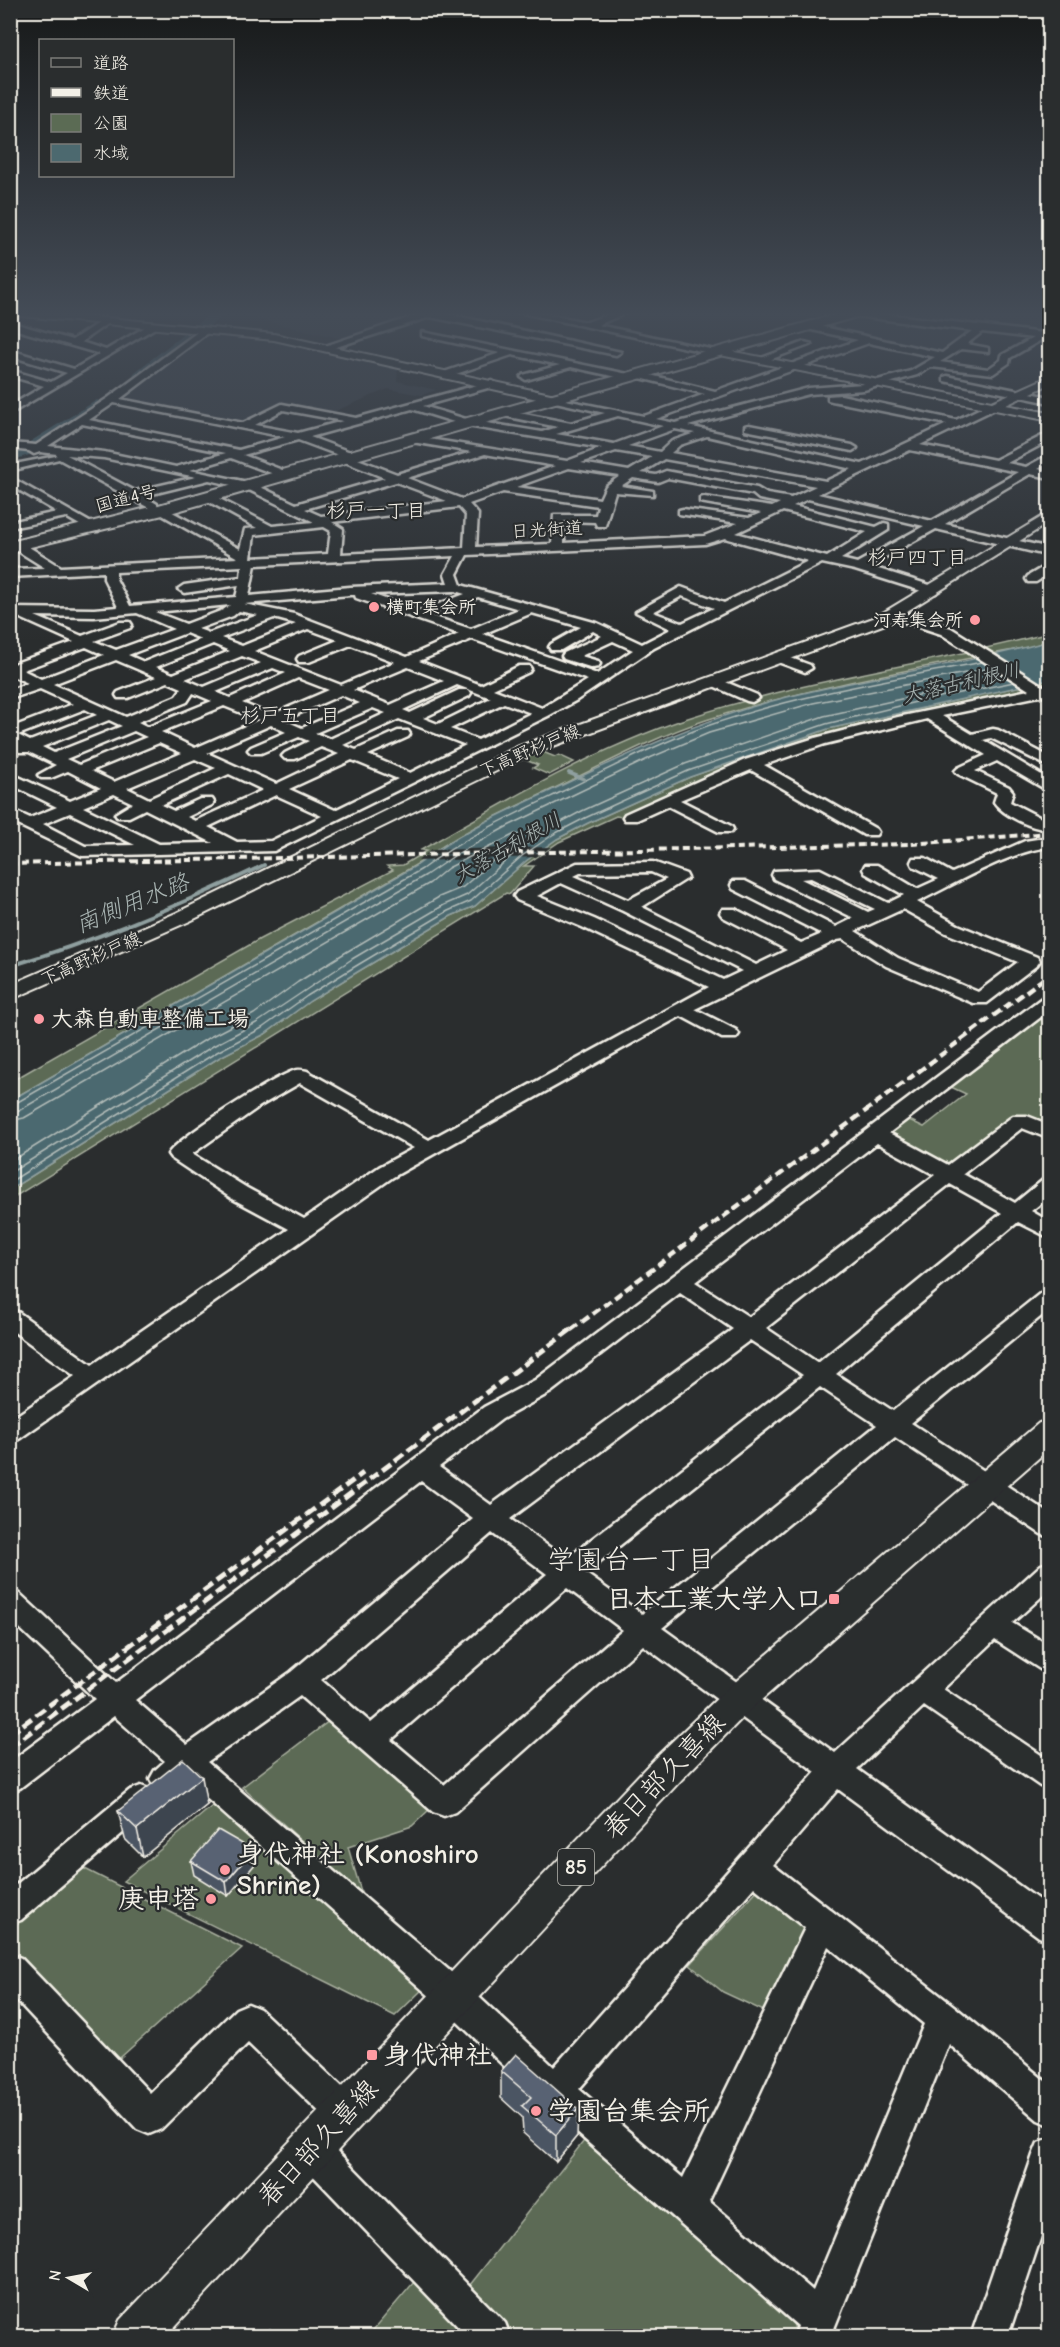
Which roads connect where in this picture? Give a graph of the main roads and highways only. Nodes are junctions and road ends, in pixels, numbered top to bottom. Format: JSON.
{"nodes":[{"id":1,"x":472,"y":422,"type":"edge"},
{"id":2,"x":1050,"y":516,"type":"edge"},
{"id":3,"x":12,"y":543,"type":"edge"},
{"id":4,"x":10,"y":993,"type":"edge"},
{"id":5,"x":1050,"y":1431,"type":"edge"},
{"id":6,"x":136,"y":2337,"type":"edge"}],
"edges":[{"from":1,"to":3,"type":"highway","name":"国道4号"},
{"from":2,"to":4,"type":"main road","name":"下高野杉戸線"},
{"from":5,"to":6,"type":"main road","name":"春日部久喜線","number":"85"}]}
